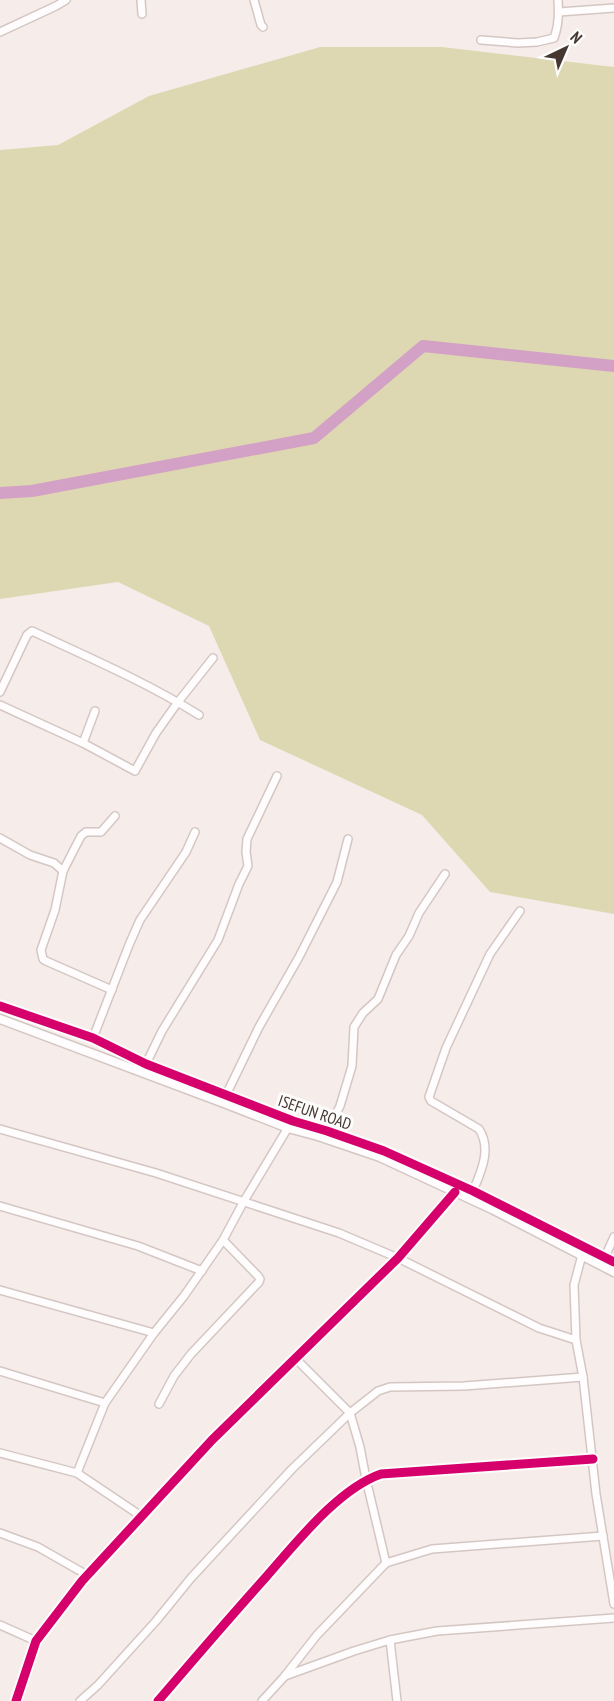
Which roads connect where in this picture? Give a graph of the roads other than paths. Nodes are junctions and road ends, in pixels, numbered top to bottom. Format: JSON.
{"nodes":[{"id":1,"x":66,"y":0,"type":"edge"},
{"id":2,"x":141,"y":0,"type":"edge"},
{"id":3,"x":254,"y":0,"type":"edge"},
{"id":4,"x":558,"y":0,"type":"edge"},
{"id":5,"x":614,"y":8,"type":"edge"},
{"id":6,"x":559,"y":12,"type":"junction"},
{"id":7,"x":142,"y":14,"type":"dead end"},
{"id":8,"x":263,"y":27,"type":"dead end"},
{"id":9,"x":0,"y":32,"type":"edge"},
{"id":10,"x":481,"y":40,"type":"dead end"},
{"id":11,"x":213,"y":658,"type":"dead end"},
{"id":12,"x":0,"y":692,"type":"edge"},
{"id":13,"x":178,"y":702,"type":"junction"},
{"id":14,"x":0,"y":705,"type":"edge"},
{"id":15,"x":95,"y":711,"type":"dead end"},
{"id":16,"x":199,"y":715,"type":"dead end"},
{"id":17,"x":83,"y":743,"type":"junction"},
{"id":18,"x":277,"y":776,"type":"dead end"},
{"id":19,"x":115,"y":816,"type":"dead end"},
{"id":20,"x":195,"y":832,"type":"dead end"},
{"id":21,"x":0,"y":838,"type":"edge"},
{"id":22,"x":348,"y":839,"type":"dead end"},
{"id":23,"x":63,"y":871,"type":"junction"},
{"id":24,"x":445,"y":874,"type":"dead end"},
{"id":25,"x":520,"y":911,"type":"dead end"},
{"id":26,"x":112,"y":990,"type":"junction"},
{"id":27,"x":0,"y":1006,"type":"edge"},
{"id":28,"x":0,"y":1019,"type":"edge"},
{"id":29,"x":93,"y":1038,"type":"junction"},
{"id":30,"x":146,"y":1064,"type":"junction"},
{"id":31,"x":226,"y":1095,"type":"junction"},
{"id":32,"x":290,"y":1125,"type":"junction"},
{"id":33,"x":0,"y":1129,"type":"edge"},
{"id":34,"x":327,"y":1131,"type":"junction"},
{"id":35,"x":473,"y":1191,"type":"junction"},
{"id":36,"x":455,"y":1192,"type":"junction"},
{"id":37,"x":244,"y":1201,"type":"junction"},
{"id":38,"x":0,"y":1206,"type":"edge"},
{"id":39,"x":614,"y":1237,"type":"edge"},
{"id":40,"x":223,"y":1240,"type":"junction"},
{"id":41,"x":582,"y":1255,"type":"junction"},
{"id":42,"x":605,"y":1257,"type":"junction"},
{"id":43,"x":398,"y":1258,"type":"junction"},
{"id":44,"x":614,"y":1262,"type":"edge"},
{"id":45,"x":202,"y":1271,"type":"junction"},
{"id":46,"x":614,"y":1272,"type":"edge"},
{"id":47,"x":0,"y":1290,"type":"edge"},
{"id":48,"x":154,"y":1334,"type":"junction"},
{"id":49,"x":576,"y":1340,"type":"junction"},
{"id":50,"x":296,"y":1358,"type":"junction"},
{"id":51,"x":0,"y":1371,"type":"edge"},
{"id":52,"x":583,"y":1377,"type":"junction"},
{"id":53,"x":105,"y":1403,"type":"junction"},
{"id":54,"x":159,"y":1404,"type":"dead end"},
{"id":55,"x":350,"y":1413,"type":"junction"},
{"id":56,"x":0,"y":1453,"type":"edge"},
{"id":57,"x":593,"y":1459,"type":"junction"},
{"id":58,"x":77,"y":1473,"type":"junction"},
{"id":59,"x":366,"y":1479,"type":"junction"},
{"id":60,"x":141,"y":1516,"type":"junction"},
{"id":61,"x":0,"y":1533,"type":"edge"},
{"id":62,"x":603,"y":1536,"type":"junction"},
{"id":63,"x":386,"y":1563,"type":"junction"},
{"id":64,"x":87,"y":1575,"type":"junction"},
{"id":65,"x":614,"y":1604,"type":"edge"},
{"id":66,"x":614,"y":1618,"type":"edge"},
{"id":67,"x":0,"y":1625,"type":"edge"},
{"id":68,"x":390,"y":1640,"type":"junction"},
{"id":69,"x":36,"y":1641,"type":"junction"},
{"id":70,"x":284,"y":1677,"type":"junction"},
{"id":71,"x":16,"y":1701,"type":"edge"},
{"id":72,"x":80,"y":1701,"type":"edge"},
{"id":73,"x":158,"y":1701,"type":"edge"},
{"id":74,"x":262,"y":1701,"type":"edge"},
{"id":75,"x":397,"y":1701,"type":"edge"}],
"edges":[{"from":1,"to":9,"type":"street"},
{"from":2,"to":7,"type":"street"},
{"from":3,"to":8,"type":"street"},
{"from":4,"to":6,"type":"street"},
{"from":5,"to":6,"type":"street"},
{"from":6,"to":10,"type":"street"},
{"from":11,"to":13,"type":"street"},
{"from":12,"to":13,"type":"street"},
{"from":13,"to":16,"type":"street"},
{"from":13,"to":17,"type":"street"},
{"from":14,"to":17,"type":"street"},
{"from":15,"to":17,"type":"street"},
{"from":18,"to":30,"type":"street"},
{"from":19,"to":23,"type":"street"},
{"from":20,"to":26,"type":"street"},
{"from":21,"to":23,"type":"street"},
{"from":22,"to":31,"type":"street"},
{"from":23,"to":26,"type":"street"},
{"from":24,"to":34,"type":"street"},
{"from":25,"to":35,"type":"street"},
{"from":26,"to":29,"type":"street"},
{"from":27,"to":29,"type":"street","name":"ISEFUN ROAD"},
{"from":28,"to":32,"type":"street","name":"ISEFUN ROAD"},
{"from":29,"to":30,"type":"street","name":"ISEFUN ROAD"},
{"from":30,"to":31,"type":"street","name":"ISEFUN ROAD"},
{"from":31,"to":32,"type":"street","name":"ISEFUN ROAD"},
{"from":32,"to":34,"type":"street","name":"ISEFUN ROAD"},
{"from":32,"to":36,"type":"street","name":"ISEFUN ROAD"},
{"from":32,"to":37,"type":"street"},
{"from":33,"to":37,"type":"street"},
{"from":34,"to":35,"type":"street","name":"ISEFUN ROAD"},
{"from":35,"to":42,"type":"street","name":"ISEFUN ROAD"},
{"from":36,"to":41,"type":"street","name":"ISEFUN ROAD"},
{"from":36,"to":43,"type":"street"},
{"from":37,"to":40,"type":"street"},
{"from":37,"to":43,"type":"street"},
{"from":38,"to":45,"type":"street"},
{"from":39,"to":42,"type":"street"},
{"from":40,"to":45,"type":"street"},
{"from":40,"to":54,"type":"street"},
{"from":41,"to":46,"type":"street","name":"ISEFUN ROAD"},
{"from":41,"to":49,"type":"street"},
{"from":42,"to":44,"type":"street","name":"ISEFUN ROAD"},
{"from":43,"to":49,"type":"street"},
{"from":43,"to":50,"type":"street"},
{"from":45,"to":48,"type":"street"},
{"from":47,"to":48,"type":"street"},
{"from":48,"to":53,"type":"street"},
{"from":49,"to":52,"type":"street"},
{"from":50,"to":55,"type":"street"},
{"from":50,"to":60,"type":"street"},
{"from":51,"to":53,"type":"street"},
{"from":52,"to":55,"type":"street"},
{"from":52,"to":57,"type":"street"},
{"from":53,"to":58,"type":"street"},
{"from":55,"to":59,"type":"street"},
{"from":55,"to":72,"type":"street"},
{"from":56,"to":58,"type":"street"},
{"from":57,"to":59,"type":"street"},
{"from":57,"to":62,"type":"street"},
{"from":58,"to":60,"type":"street"},
{"from":59,"to":63,"type":"street"},
{"from":59,"to":73,"type":"street"},
{"from":60,"to":64,"type":"street"},
{"from":61,"to":64,"type":"street"},
{"from":62,"to":63,"type":"street"},
{"from":62,"to":65,"type":"street"},
{"from":63,"to":70,"type":"street"},
{"from":64,"to":69,"type":"street"},
{"from":66,"to":68,"type":"street"},
{"from":67,"to":69,"type":"street"},
{"from":68,"to":70,"type":"street"},
{"from":68,"to":75,"type":"street"},
{"from":69,"to":71,"type":"street"},
{"from":70,"to":74,"type":"street"}]}
